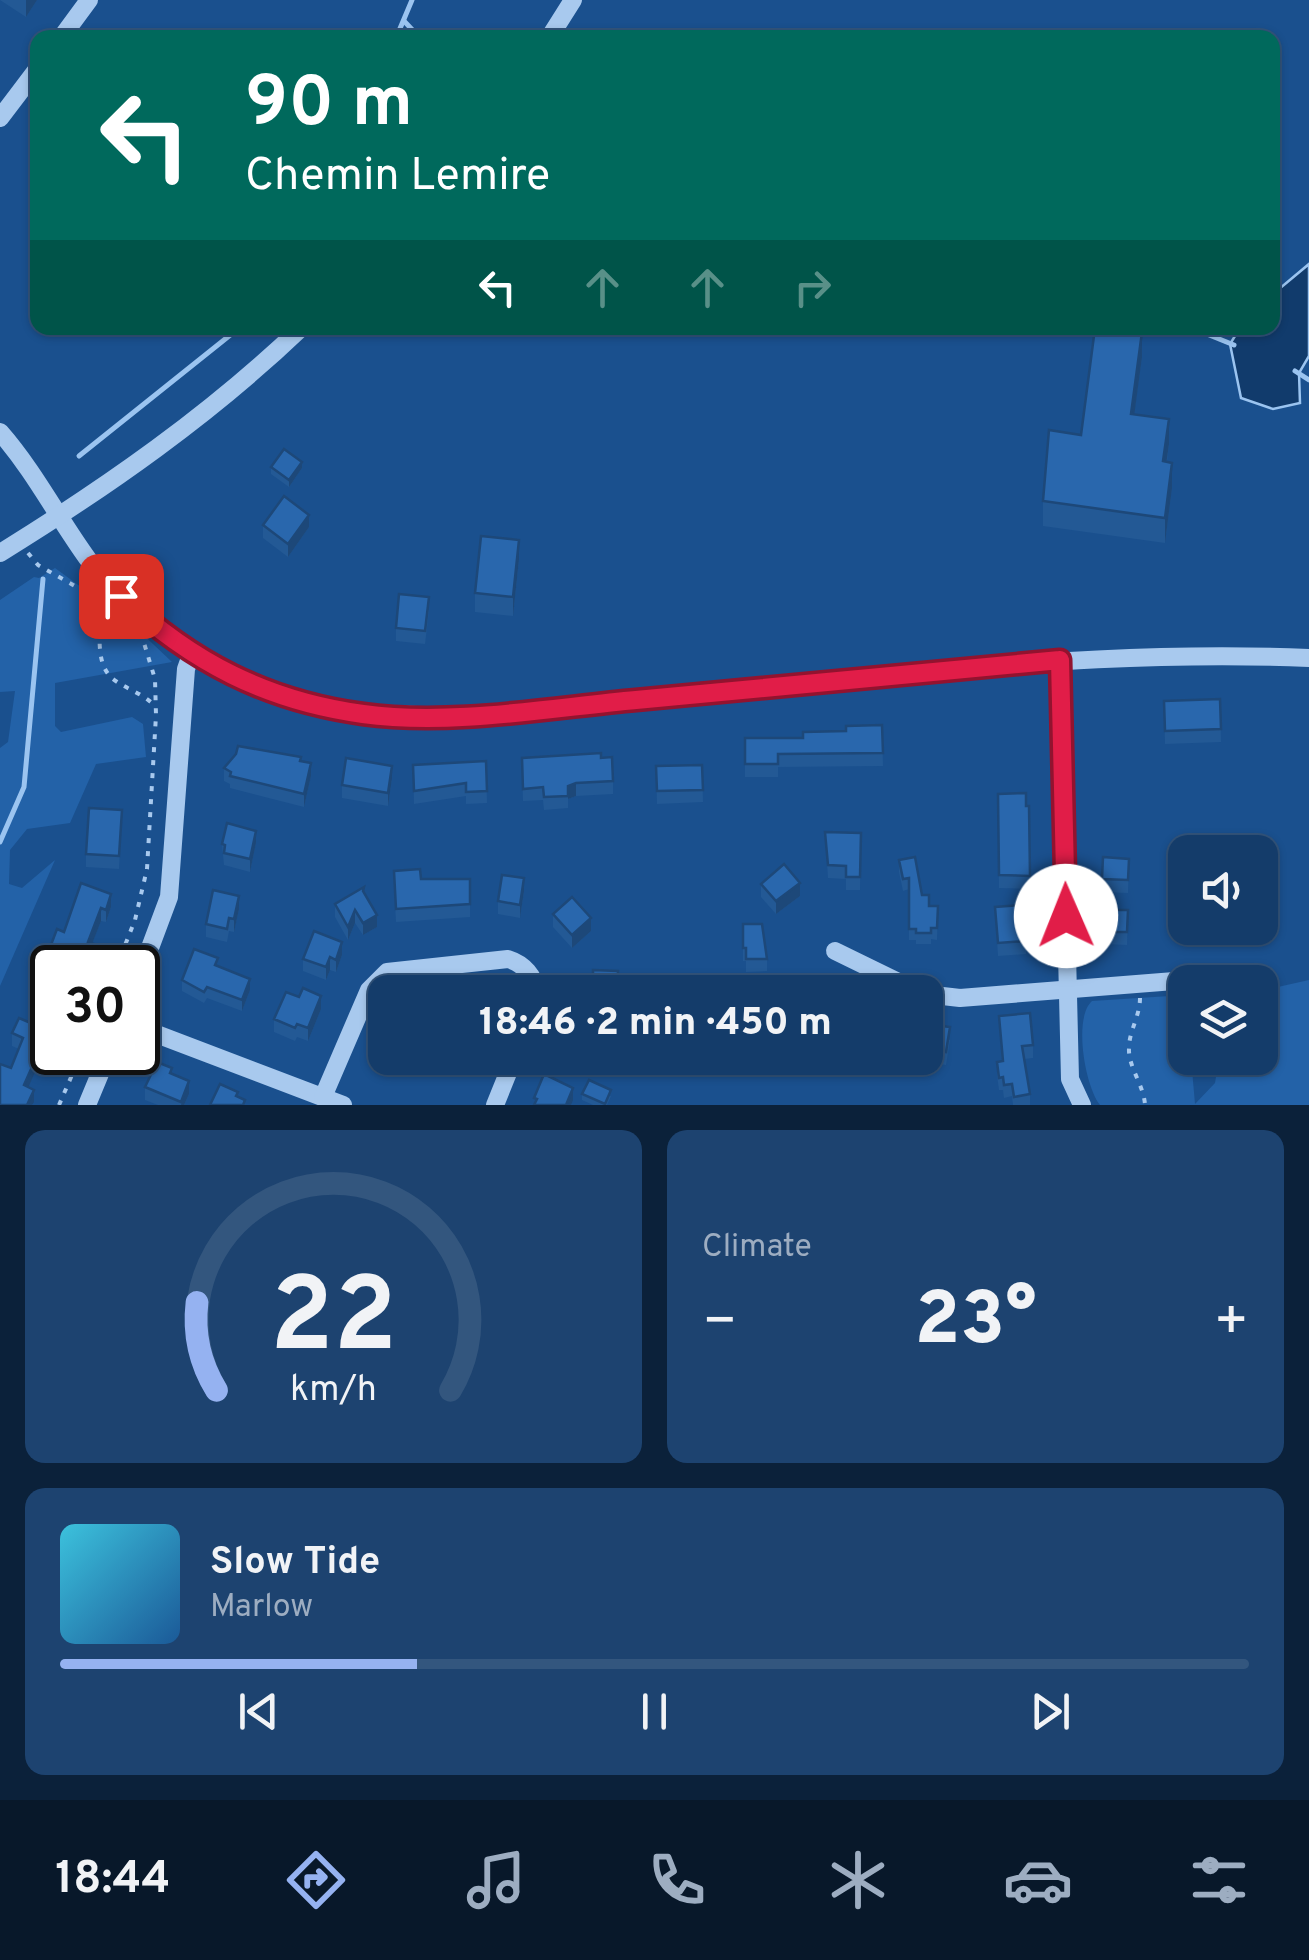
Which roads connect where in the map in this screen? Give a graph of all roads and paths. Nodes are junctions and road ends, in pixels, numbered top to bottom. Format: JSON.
{"nodes":[{"id":1,"x":89,"y":0,"type":"edge"},
{"id":2,"x":573,"y":0,"type":"edge"},
{"id":3,"x":67,"y":30,"type":"edge"},
{"id":4,"x":554,"y":30,"type":"edge"},
{"id":5,"x":30,"y":79,"type":"edge"},
{"id":6,"x":0,"y":118,"type":"edge"},
{"id":7,"x":293,"y":335,"type":"edge"},
{"id":8,"x":0,"y":432,"type":"edge"},
{"id":9,"x":60,"y":516,"type":"junction"},
{"id":10,"x":18,"y":541,"type":"junction"},
{"id":11,"x":0,"y":553,"type":"edge"},
{"id":12,"x":87,"y":591,"type":"junction"},
{"id":13,"x":101,"y":602,"type":"dead end"},
{"id":14,"x":142,"y":635,"type":"dead end"},
{"id":15,"x":192,"y":654,"type":"junction"},
{"id":16,"x":1309,"y":658,"type":"edge"},
{"id":17,"x":1060,"y":660,"type":"junction"},
{"id":18,"x":156,"y":714,"type":"junction"},
{"id":19,"x":126,"y":945,"type":"edge"},
{"id":20,"x":151,"y":945,"type":"edge"},
{"id":21,"x":835,"y":951,"type":"dead end"},
{"id":22,"x":384,"y":975,"type":"edge"},
{"id":23,"x":529,"y":975,"type":"edge"},
{"id":24,"x":885,"y":975,"type":"edge"},
{"id":25,"x":1168,"y":982,"type":"edge"},
{"id":26,"x":1139,"y":984,"type":"junction"},
{"id":27,"x":1067,"y":989,"type":"junction"},
{"id":28,"x":368,"y":992,"type":"edge"},
{"id":29,"x":943,"y":996,"type":"edge"},
{"id":30,"x":160,"y":1034,"type":"edge"},
{"id":31,"x":72,"y":1075,"type":"edge"},
{"id":32,"x":99,"y":1075,"type":"edge"},
{"id":33,"x":507,"y":1075,"type":"edge"},
{"id":34,"x":323,"y":1097,"type":"junction"},
{"id":35,"x":60,"y":1105,"type":"edge"},
{"id":36,"x":87,"y":1105,"type":"edge"},
{"id":37,"x":342,"y":1105,"type":"edge"},
{"id":38,"x":495,"y":1105,"type":"edge"},
{"id":39,"x":1082,"y":1105,"type":"edge"},
{"id":40,"x":1145,"y":1105,"type":"edge"}],
"edges":[{"from":1,"to":3,"type":"street"},
{"from":2,"to":4,"type":"street"},
{"from":5,"to":6,"type":"street"},
{"from":7,"to":9,"type":"street"},
{"from":8,"to":9,"type":"street"},
{"from":9,"to":10,"type":"street"},
{"from":9,"to":15,"type":"street"},
{"from":10,"to":11,"type":"street"},
{"from":10,"to":12,"type":"path"},
{"from":12,"to":13,"type":"path"},
{"from":12,"to":18,"type":"path"},
{"from":14,"to":18,"type":"path"},
{"from":15,"to":17,"type":"street"},
{"from":15,"to":20,"type":"street"},
{"from":16,"to":17,"type":"street"},
{"from":17,"to":27,"type":"street"},
{"from":18,"to":19,"type":"path"},
{"from":21,"to":24,"type":"street"},
{"from":22,"to":23,"type":"street"},
{"from":25,"to":26,"type":"street"},
{"from":26,"to":27,"type":"street"},
{"from":26,"to":40,"type":"path"},
{"from":27,"to":29,"type":"street"},
{"from":27,"to":39,"type":"street"},
{"from":28,"to":34,"type":"street"},
{"from":30,"to":34,"type":"street"},
{"from":31,"to":35,"type":"path"},
{"from":32,"to":36,"type":"street"},
{"from":33,"to":38,"type":"street"},
{"from":34,"to":37,"type":"street"}]}
